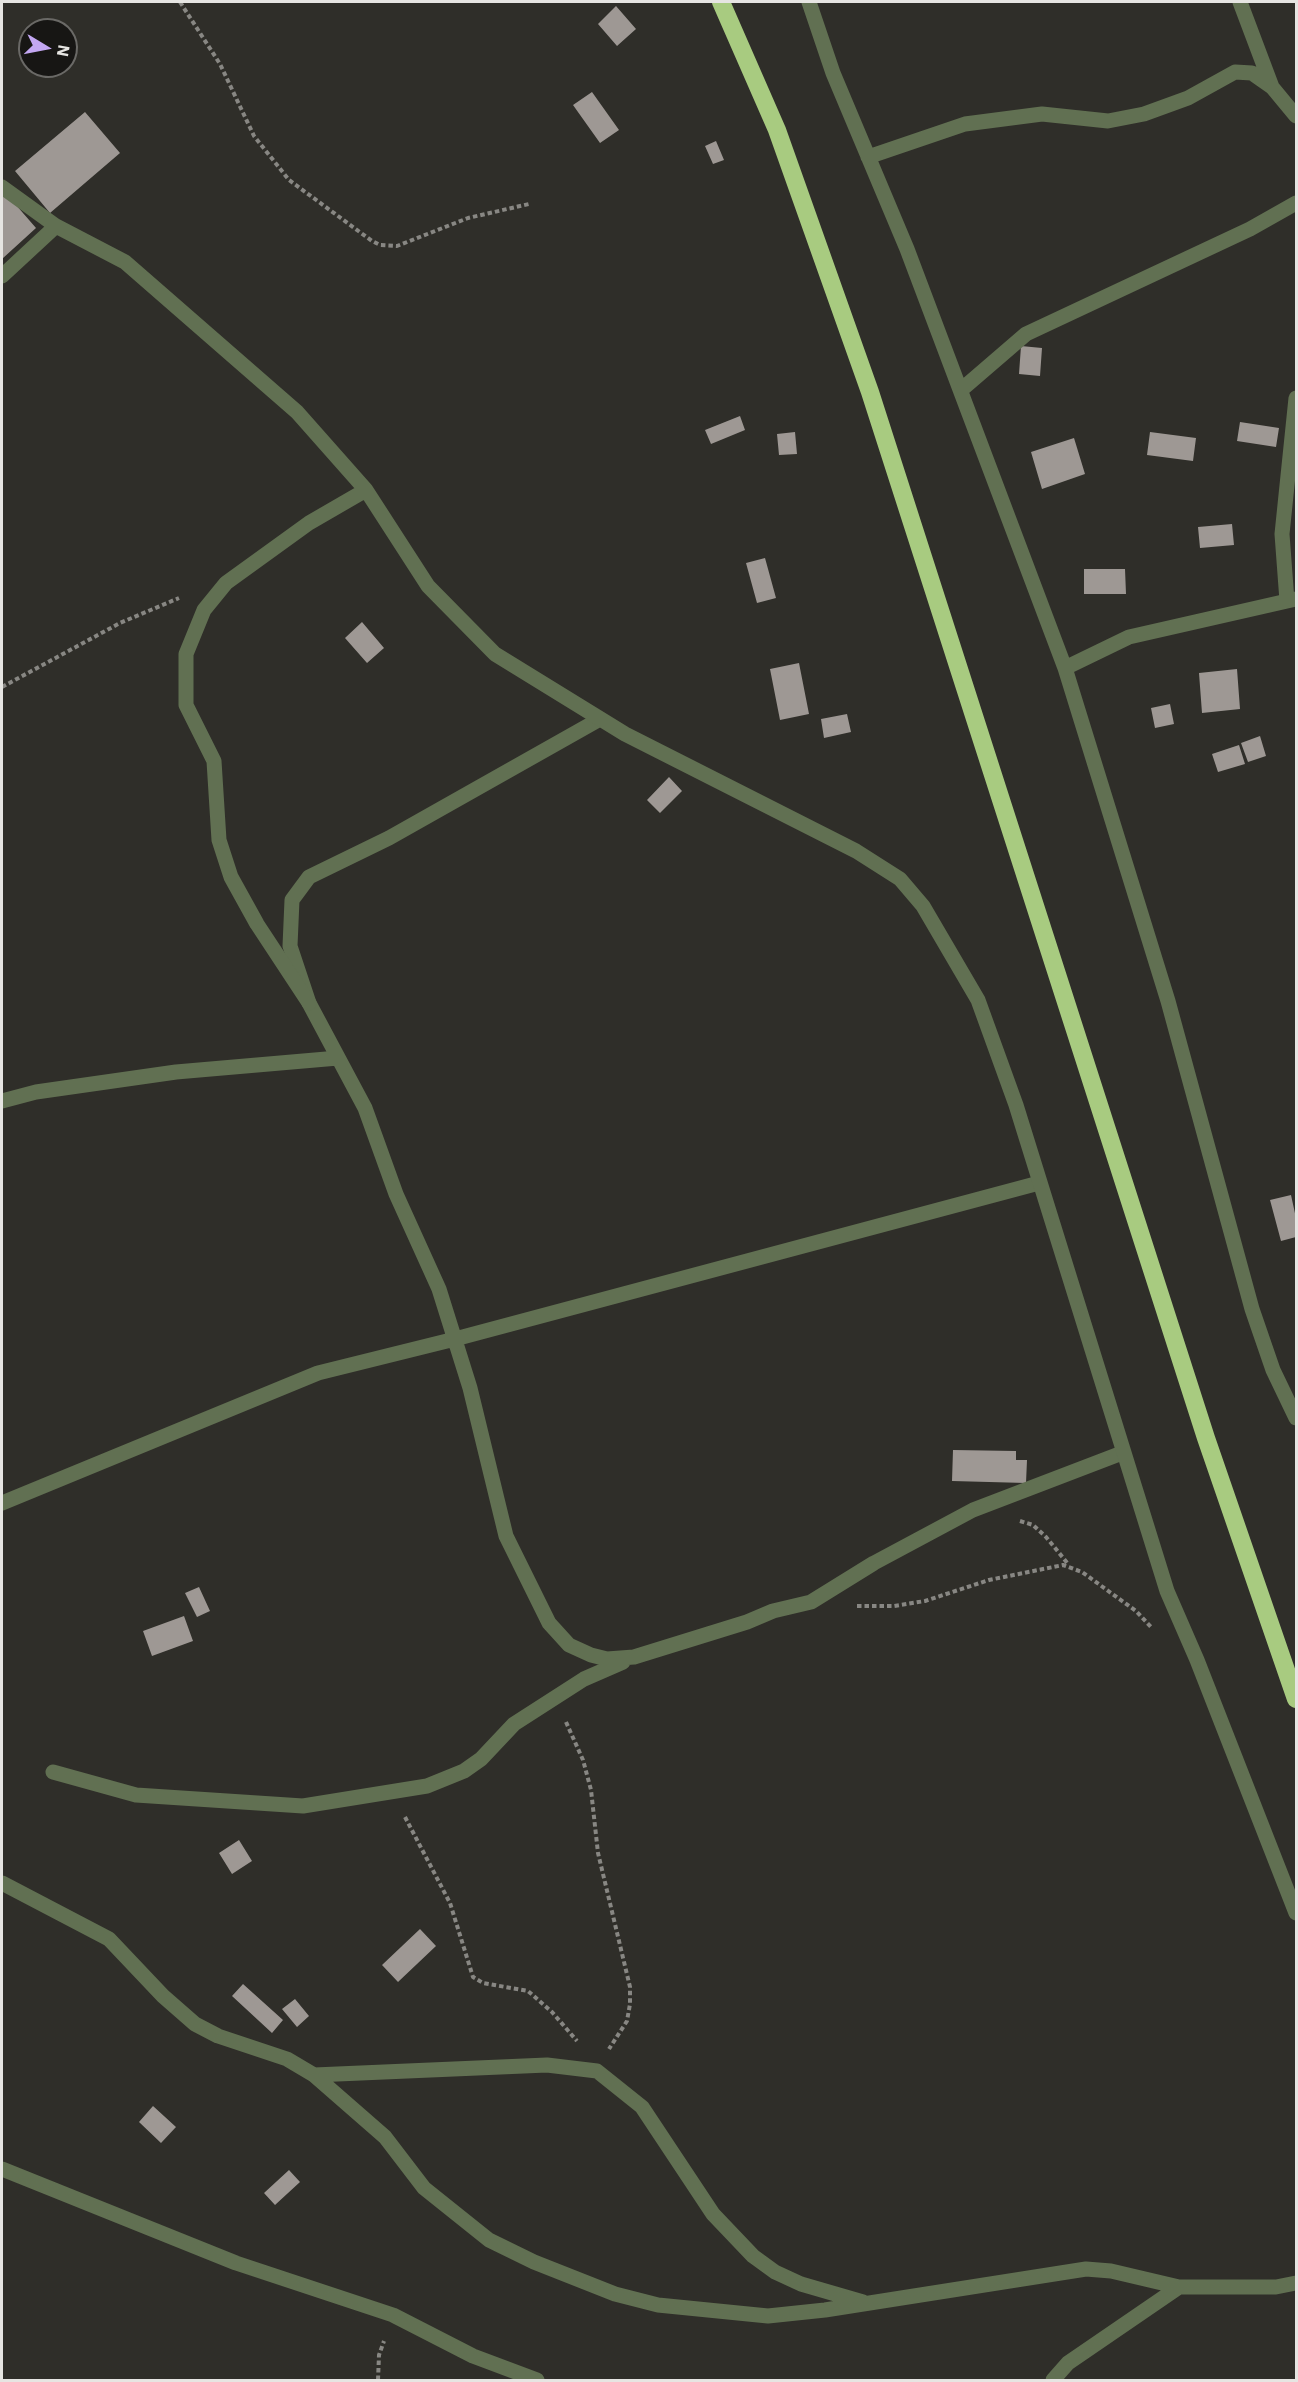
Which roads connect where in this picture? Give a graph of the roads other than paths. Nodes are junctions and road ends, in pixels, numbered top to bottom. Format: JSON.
{"nodes":[{"id":1,"x":721,"y":2,"type":"edge"},
{"id":2,"x":809,"y":2,"type":"edge"},
{"id":3,"x":1240,"y":2,"type":"edge"},
{"id":4,"x":1272,"y":87,"type":"junction"},
{"id":5,"x":1296,"y":116,"type":"edge"},
{"id":6,"x":868,"y":157,"type":"junction"},
{"id":7,"x":2,"y":187,"type":"edge"},
{"id":8,"x":1296,"y":203,"type":"edge"},
{"id":9,"x":56,"y":226,"type":"junction"},
{"id":10,"x":2,"y":276,"type":"edge"},
{"id":11,"x":961,"y":390,"type":"junction"},
{"id":12,"x":1296,"y":398,"type":"edge"},
{"id":13,"x":366,"y":490,"type":"junction"},
{"id":14,"x":1292,"y":600,"type":"edge"},
{"id":15,"x":1065,"y":668,"type":"junction"},
{"id":16,"x":600,"y":719,"type":"junction"},
{"id":17,"x":309,"y":1003,"type":"junction"},
{"id":18,"x":338,"y":1058,"type":"junction"},
{"id":19,"x":2,"y":1101,"type":"edge"},
{"id":20,"x":1039,"y":1182,"type":"junction"},
{"id":21,"x":455,"y":1339,"type":"junction"},
{"id":22,"x":1296,"y":1418,"type":"edge"},
{"id":23,"x":1122,"y":1453,"type":"junction"},
{"id":24,"x":2,"y":1503,"type":"edge"},
{"id":25,"x":634,"y":1657,"type":"junction"},
{"id":26,"x":1296,"y":1699,"type":"edge"},
{"id":27,"x":52,"y":1772,"type":"dead end"},
{"id":28,"x":2,"y":1882,"type":"edge"},
{"id":29,"x":1296,"y":1913,"type":"edge"},
{"id":30,"x":314,"y":2074,"type":"junction"},
{"id":31,"x":2,"y":2169,"type":"edge"},
{"id":32,"x":1296,"y":2283,"type":"edge"},
{"id":33,"x":1179,"y":2288,"type":"junction"},
{"id":34,"x":868,"y":2303,"type":"junction"},
{"id":35,"x":537,"y":2380,"type":"edge"},
{"id":36,"x":1053,"y":2380,"type":"edge"}],
"edges":[{"from":1,"to":26,"type":"highway"},
{"from":2,"to":6,"type":"street"},
{"from":3,"to":4,"type":"street"},
{"from":4,"to":5,"type":"street"},
{"from":4,"to":6,"type":"street"},
{"from":6,"to":11,"type":"street"},
{"from":7,"to":9,"type":"street"},
{"from":8,"to":11,"type":"street"},
{"from":9,"to":10,"type":"street"},
{"from":9,"to":13,"type":"street"},
{"from":11,"to":15,"type":"street"},
{"from":12,"to":14,"type":"street"},
{"from":13,"to":16,"type":"street"},
{"from":13,"to":17,"type":"street"},
{"from":14,"to":15,"type":"street"},
{"from":15,"to":22,"type":"street"},
{"from":16,"to":17,"type":"street"},
{"from":16,"to":20,"type":"street"},
{"from":17,"to":18,"type":"street"},
{"from":18,"to":19,"type":"street"},
{"from":18,"to":21,"type":"street"},
{"from":20,"to":21,"type":"street"},
{"from":20,"to":23,"type":"street"},
{"from":21,"to":24,"type":"street"},
{"from":21,"to":25,"type":"street"},
{"from":23,"to":25,"type":"street"},
{"from":23,"to":29,"type":"street"},
{"from":25,"to":27,"type":"street"},
{"from":28,"to":30,"type":"street"},
{"from":30,"to":34,"type":"street"},
{"from":30,"to":34,"type":"street"},
{"from":31,"to":35,"type":"street"},
{"from":32,"to":33,"type":"street"},
{"from":33,"to":34,"type":"street"},
{"from":33,"to":36,"type":"street"}]}
